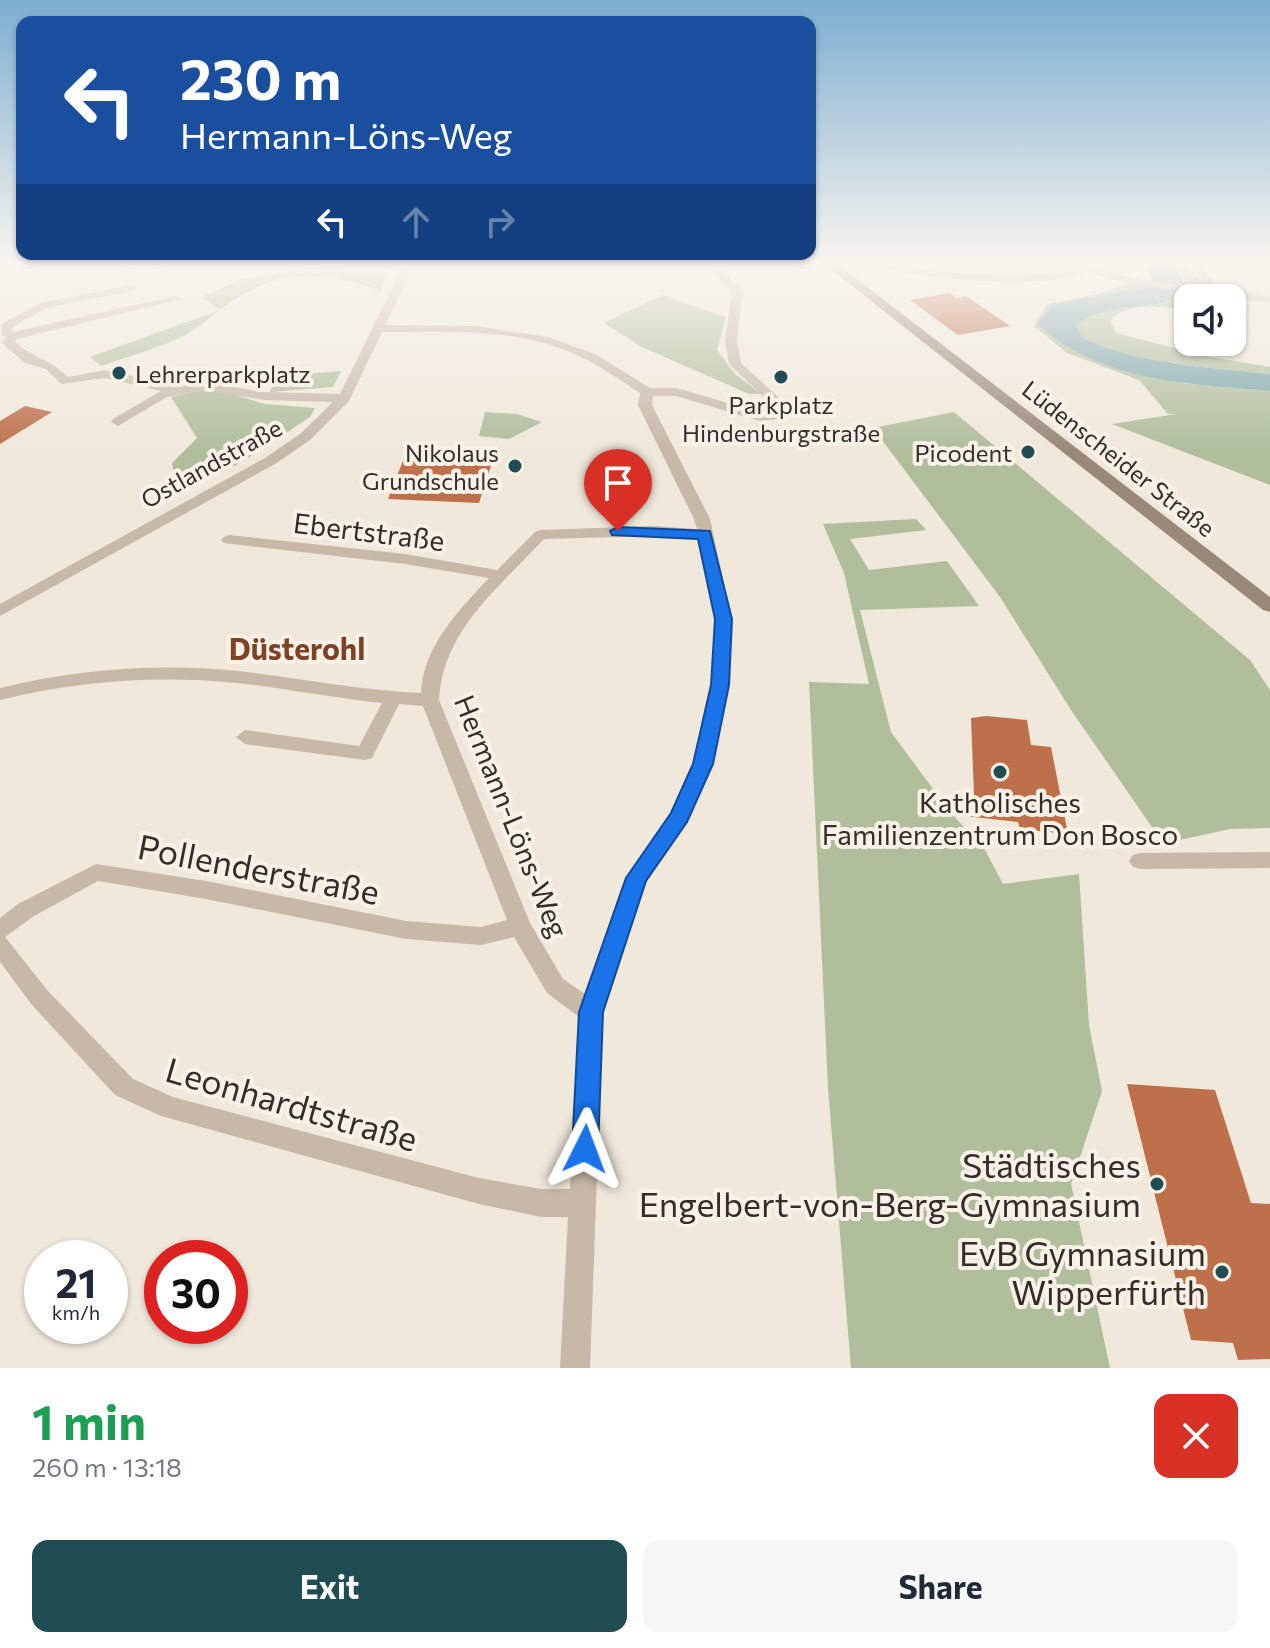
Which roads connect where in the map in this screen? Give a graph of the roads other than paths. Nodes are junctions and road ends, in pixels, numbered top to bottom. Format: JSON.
{"nodes":[{"id":1,"x":10,"y":324,"type":"edge"},
{"id":2,"x":66,"y":324,"type":"edge"},
{"id":3,"x":381,"y":324,"type":"edge"},
{"id":4,"x":733,"y":324,"type":"edge"},
{"id":5,"x":907,"y":324,"type":"edge"},
{"id":6,"x":379,"y":329,"type":"junction"},
{"id":7,"x":13,"y":336,"type":"junction"},
{"id":8,"x":176,"y":390,"type":"junction"},
{"id":9,"x":647,"y":392,"type":"junction"},
{"id":10,"x":344,"y":398,"type":"junction"},
{"id":11,"x":118,"y":422,"type":"dead end"},
{"id":12,"x":705,"y":534,"type":"junction"},
{"id":13,"x":229,"y":540,"type":"dead end"},
{"id":14,"x":503,"y":576,"type":"junction"},
{"id":15,"x":1270,"y":606,"type":"edge"},
{"id":16,"x":0,"y":611,"type":"edge"},
{"id":17,"x":0,"y":694,"type":"edge"},
{"id":18,"x":393,"y":699,"type":"junction"},
{"id":19,"x":430,"y":700,"type":"junction"},
{"id":20,"x":245,"y":737,"type":"dead end"},
{"id":21,"x":1270,"y":860,"type":"edge"},
{"id":22,"x":1140,"y":861,"type":"dead end"},
{"id":23,"x":520,"y":926,"type":"junction"},
{"id":24,"x":0,"y":930,"type":"edge"},
{"id":25,"x":0,"y":945,"type":"edge"},
{"id":26,"x":591,"y":1012,"type":"junction"},
{"id":27,"x":582,"y":1203,"type":"junction"},
{"id":28,"x":575,"y":1368,"type":"edge"}],
"edges":[{"from":1,"to":7,"type":"street"},
{"from":2,"to":7,"type":"street"},
{"from":3,"to":6,"type":"street","name":"Ostlandstraße"},
{"from":4,"to":9,"type":"street"},
{"from":5,"to":15,"type":"main road","name":"Lüdenscheider Straße"},
{"from":6,"to":9,"type":"street"},
{"from":6,"to":10,"type":"street","name":"Ostlandstraße"},
{"from":7,"to":8,"type":"street"},
{"from":8,"to":10,"type":"street"},
{"from":8,"to":11,"type":"street"},
{"from":9,"to":12,"type":"street"},
{"from":10,"to":16,"type":"street","name":"Ostlandstraße"},
{"from":12,"to":14,"type":"street","name":"Hermann-Löns-Weg"},
{"from":12,"to":26,"type":"street"},
{"from":13,"to":14,"type":"street","name":"Ebertstraße"},
{"from":14,"to":19,"type":"street","name":"Hermann-Löns-Weg"},
{"from":17,"to":18,"type":"street"},
{"from":18,"to":19,"type":"street"},
{"from":18,"to":20,"type":"street"},
{"from":19,"to":23,"type":"street","name":"Hermann-Löns-Weg"},
{"from":21,"to":22,"type":"street"},
{"from":23,"to":24,"type":"street","name":"Pollenderstraße"},
{"from":23,"to":26,"type":"street","name":"Hermann-Löns-Weg"},
{"from":25,"to":27,"type":"street","name":"Leonhardtstraße"},
{"from":26,"to":27,"type":"street"},
{"from":27,"to":28,"type":"street"}]}
